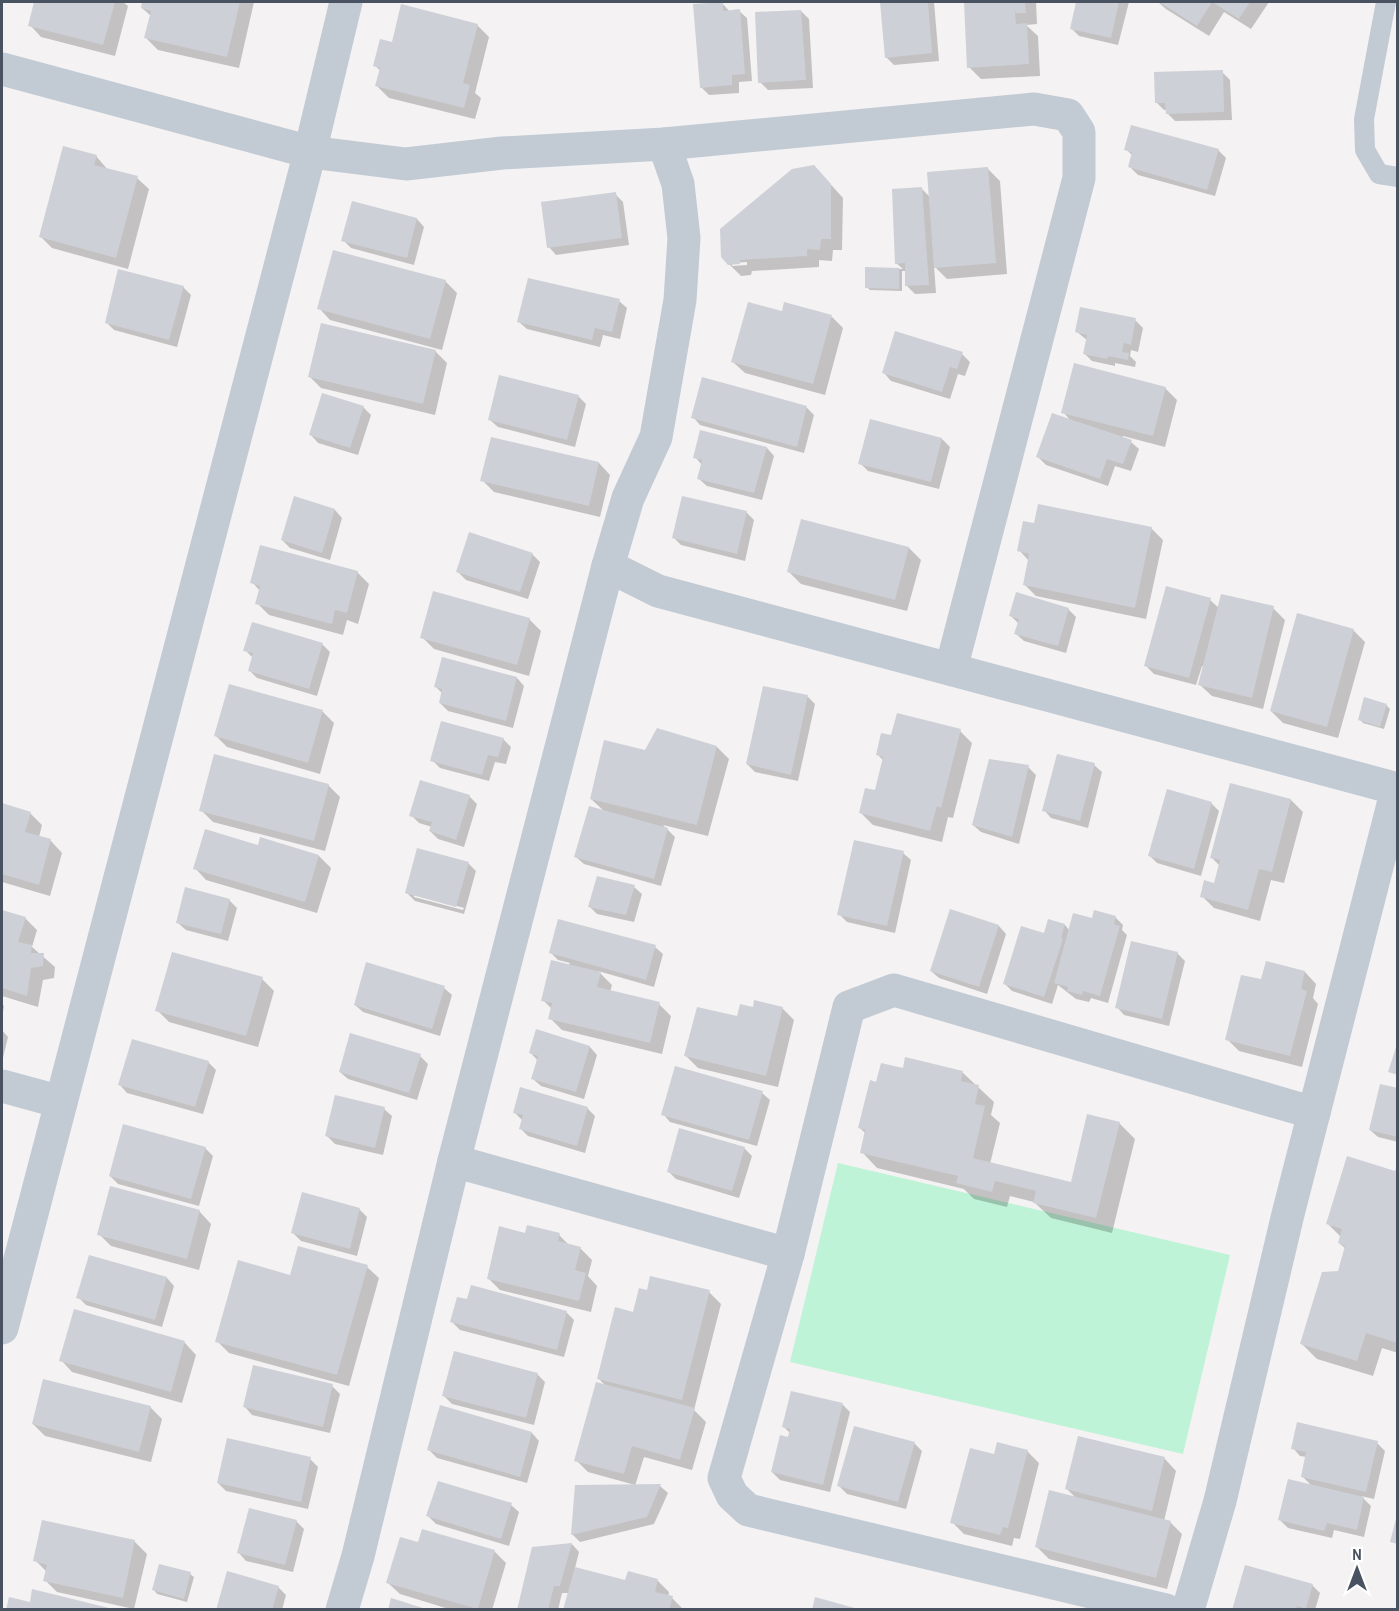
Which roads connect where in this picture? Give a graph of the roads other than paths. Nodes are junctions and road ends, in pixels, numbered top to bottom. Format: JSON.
{"nodes":[{"id":1,"x":346,"y":2,"type":"edge"},
{"id":2,"x":1386,"y":2,"type":"edge"},
{"id":3,"x":2,"y":69,"type":"edge"},
{"id":4,"x":664,"y":144,"type":"junction"},
{"id":5,"x":310,"y":152,"type":"junction"},
{"id":6,"x":1398,"y":177,"type":"edge"},
{"id":7,"x":608,"y":566,"type":"junction"},
{"id":8,"x":951,"y":669,"type":"junction"},
{"id":9,"x":1397,"y":789,"type":"edge"},
{"id":10,"x":2,"y":1086,"type":"edge"},
{"id":11,"x":61,"y":1102,"type":"junction"},
{"id":12,"x":1314,"y":1113,"type":"junction"},
{"id":13,"x":454,"y":1161,"type":"junction"},
{"id":14,"x":788,"y":1254,"type":"junction"},
{"id":15,"x":2,"y":1328,"type":"edge"},
{"id":16,"x":342,"y":1610,"type":"edge"},
{"id":17,"x":1166,"y":1610,"type":"edge"},
{"id":18,"x":1188,"y":1610,"type":"edge"}],
"edges":[{"from":1,"to":5,"type":"street"},
{"from":2,"to":6,"type":"lane"},
{"from":3,"to":5,"type":"street"},
{"from":4,"to":5,"type":"street"},
{"from":4,"to":7,"type":"street"},
{"from":4,"to":8,"type":"street"},
{"from":5,"to":11,"type":"street"},
{"from":7,"to":8,"type":"street"},
{"from":7,"to":13,"type":"street"},
{"from":8,"to":9,"type":"street"},
{"from":9,"to":12,"type":"street"},
{"from":10,"to":11,"type":"street"},
{"from":11,"to":15,"type":"street"},
{"from":12,"to":14,"type":"street"},
{"from":12,"to":18,"type":"street"},
{"from":13,"to":14,"type":"street"},
{"from":13,"to":16,"type":"street"},
{"from":14,"to":17,"type":"street"}]}
